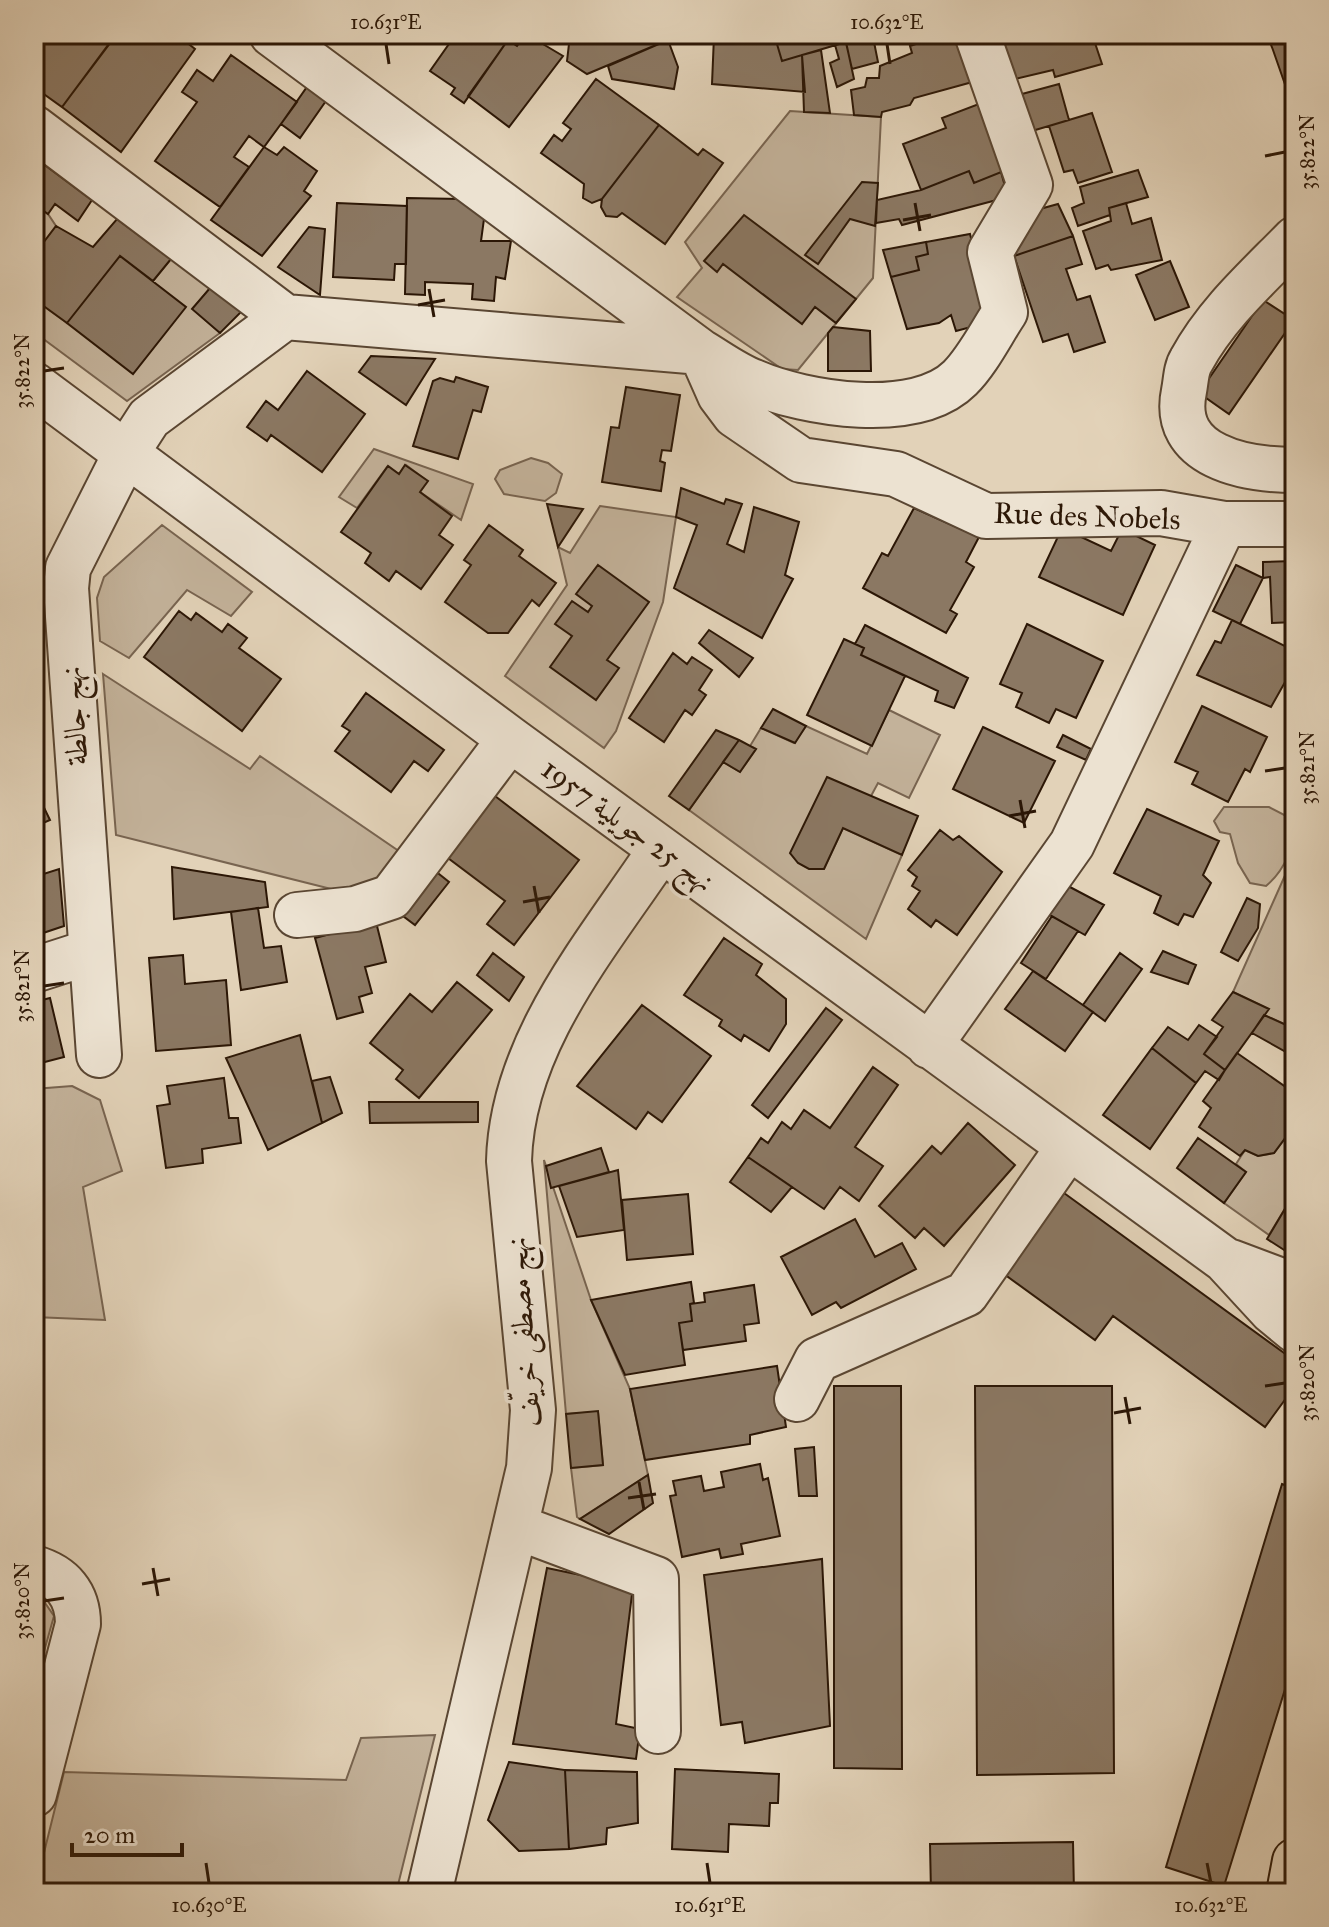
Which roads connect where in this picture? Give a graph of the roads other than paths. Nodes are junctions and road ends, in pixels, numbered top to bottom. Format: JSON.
{"nodes":[{"id":1,"x":272,"y":34,"type":"edge"},
{"id":2,"x":977,"y":34,"type":"edge"},
{"id":3,"x":34,"y":128,"type":"edge"},
{"id":4,"x":1295,"y":239,"type":"edge"},
{"id":5,"x":285,"y":317,"type":"junction"},
{"id":6,"x":701,"y":352,"type":"junction"},
{"id":7,"x":34,"y":385,"type":"edge"},
{"id":8,"x":125,"y":455,"type":"junction"},
{"id":9,"x":1295,"y":470,"type":"edge"},
{"id":10,"x":1224,"y":524,"type":"junction"},
{"id":11,"x":1295,"y":524,"type":"edge"},
{"id":12,"x":510,"y":739,"type":"junction"},
{"id":13,"x":661,"y":849,"type":"junction"},
{"id":14,"x":297,"y":915,"type":"dead end"},
{"id":15,"x":90,"y":952,"type":"junction"},
{"id":16,"x":34,"y":970,"type":"edge"},
{"id":17,"x":929,"y":1046,"type":"junction"},
{"id":18,"x":99,"y":1055,"type":"dead end"},
{"id":19,"x":1068,"y":1148,"type":"junction"},
{"id":20,"x":1225,"y":1260,"type":"junction"},
{"id":21,"x":1295,"y":1286,"type":"edge"},
{"id":22,"x":1295,"y":1330,"type":"edge"},
{"id":23,"x":797,"y":1399,"type":"dead end"},
{"id":24,"x":517,"y":1527,"type":"junction"},
{"id":25,"x":34,"y":1568,"type":"edge"},
{"id":26,"x":658,"y":1731,"type":"dead end"},
{"id":27,"x":34,"y":1794,"type":"edge"},
{"id":28,"x":429,"y":1893,"type":"edge"}],
"edges":[{"from":1,"to":6,"type":"street"},
{"from":2,"to":6,"type":"street"},
{"from":3,"to":5,"type":"street"},
{"from":4,"to":9,"type":"street"},
{"from":5,"to":6,"type":"street"},
{"from":5,"to":8,"type":"street","name":"نهج جالطة"},
{"from":6,"to":10,"type":"street","name":"Rue des Nobels"},
{"from":7,"to":8,"type":"street","name":"نهج 25 جويلية 1957"},
{"from":8,"to":12,"type":"street","name":"نهج 25 جويلية 1957"},
{"from":8,"to":15,"type":"street","name":"نهج جالطة"},
{"from":10,"to":11,"type":"street","name":"Rue des Nobels"},
{"from":10,"to":17,"type":"street"},
{"from":12,"to":13,"type":"street","name":"نهج 25 جويلية 1957"},
{"from":12,"to":14,"type":"street"},
{"from":13,"to":17,"type":"street","name":"نهج 25 جويلية 1957"},
{"from":13,"to":24,"type":"street","name":"نهج مصطفى خريّف"},
{"from":15,"to":16,"type":"street"},
{"from":15,"to":18,"type":"street","name":"نهج جالطة"},
{"from":17,"to":19,"type":"street","name":"نهج 25 جويلية 1957"},
{"from":19,"to":20,"type":"street","name":"نهج 25 جويلية 1957"},
{"from":19,"to":23,"type":"street"},
{"from":20,"to":21,"type":"street","name":"نهج 25 جويلية 1957"},
{"from":20,"to":22,"type":"street","name":"نهج 25 جويلية 1957"},
{"from":24,"to":26,"type":"street"},
{"from":24,"to":28,"type":"street","name":"نهج مصطفى خريّف"},
{"from":25,"to":27,"type":"street"}]}
